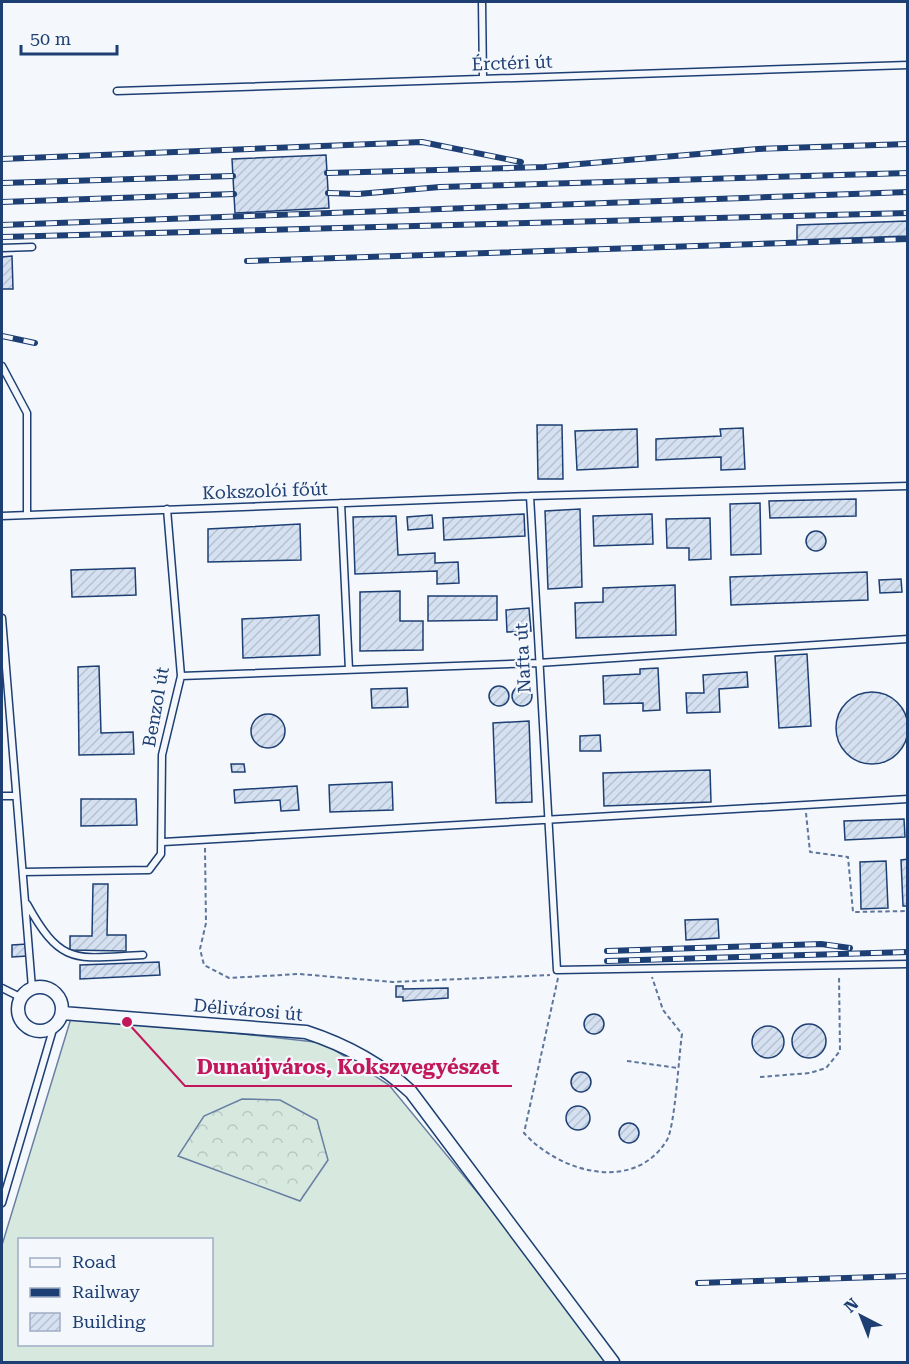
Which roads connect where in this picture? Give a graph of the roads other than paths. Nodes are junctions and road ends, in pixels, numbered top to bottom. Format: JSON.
{"nodes":[{"id":1,"x":482,"y":2,"type":"edge"},
{"id":2,"x":908,"y":65,"type":"edge"},
{"id":3,"x":483,"y":79,"type":"junction"},
{"id":4,"x":117,"y":91,"type":"dead end"},
{"id":5,"x":32,"y":247,"type":"dead end"},
{"id":6,"x":2,"y":248,"type":"edge"},
{"id":7,"x":2,"y":366,"type":"edge"},
{"id":8,"x":908,"y":486,"type":"edge"},
{"id":9,"x":530,"y":496,"type":"junction"},
{"id":10,"x":341,"y":503,"type":"junction"},
{"id":11,"x":167,"y":509,"type":"junction"},
{"id":12,"x":27,"y":515,"type":"junction"},
{"id":13,"x":2,"y":516,"type":"edge"},
{"id":14,"x":2,"y":618,"type":"edge"},
{"id":15,"x":908,"y":639,"type":"edge"},
{"id":16,"x":538,"y":663,"type":"junction"},
{"id":17,"x":4,"y":669,"type":"edge"},
{"id":18,"x":349,"y":670,"type":"junction"},
{"id":19,"x":181,"y":676,"type":"junction"},
{"id":20,"x":2,"y":796,"type":"edge"},
{"id":21,"x":16,"y":796,"type":"junction"},
{"id":22,"x":908,"y":799,"type":"edge"},
{"id":23,"x":548,"y":819,"type":"junction"},
{"id":24,"x":163,"y":842,"type":"junction"},
{"id":25,"x":23,"y":872,"type":"junction"},
{"id":26,"x":25,"y":901,"type":"junction"},
{"id":27,"x":143,"y":955,"type":"dead end"},
{"id":28,"x":908,"y":964,"type":"edge"},
{"id":29,"x":2,"y":988,"type":"edge"},
{"id":30,"x":32,"y":988,"type":"junction"},
{"id":31,"x":20,"y":997,"type":"junction"},
{"id":32,"x":62,"y":1013,"type":"junction"},
{"id":33,"x":54,"y":1026,"type":"junction"},
{"id":34,"x":2,"y":1203,"type":"edge"},
{"id":35,"x":613,"y":1362,"type":"edge"}],
"edges":[{"from":1,"to":3,"type":"lane"},
{"from":2,"to":3,"type":"lane","name":"Érctéri út"},
{"from":3,"to":4,"type":"lane","name":"Érctéri út"},
{"from":5,"to":6,"type":"lane"},
{"from":7,"to":12,"type":"lane"},
{"from":8,"to":9,"type":"lane","name":"Kokszolói főút"},
{"from":9,"to":10,"type":"lane","name":"Kokszolói főút"},
{"from":9,"to":16,"type":"lane","name":"Nafta út"},
{"from":10,"to":11,"type":"lane","name":"Kokszolói főút"},
{"from":10,"to":18,"type":"lane"},
{"from":11,"to":12,"type":"lane","name":"Kokszolói főút"},
{"from":11,"to":19,"type":"lane","name":"Benzol út"},
{"from":12,"to":13,"type":"lane","name":"Kokszolói főút"},
{"from":14,"to":17,"type":"lane"},
{"from":15,"to":16,"type":"lane"},
{"from":16,"to":18,"type":"lane"},
{"from":16,"to":23,"type":"lane","name":"Nafta út"},
{"from":17,"to":21,"type":"lane"},
{"from":18,"to":19,"type":"lane"},
{"from":19,"to":24,"type":"lane","name":"Benzol út"},
{"from":20,"to":21,"type":"lane"},
{"from":21,"to":25,"type":"lane"},
{"from":22,"to":23,"type":"lane"},
{"from":23,"to":24,"type":"lane"},
{"from":23,"to":28,"type":"lane","name":"Nafta út"},
{"from":24,"to":25,"type":"lane","name":"Benzol út"},
{"from":25,"to":26,"type":"lane"},
{"from":26,"to":27,"type":"lane"},
{"from":26,"to":30,"type":"lane"},
{"from":29,"to":31,"type":"lane"},
{"from":30,"to":31,"type":"street"},
{"from":30,"to":32,"type":"street"},
{"from":31,"to":33,"type":"street"},
{"from":32,"to":33,"type":"street"},
{"from":32,"to":35,"type":"street","name":"Délivárosi út"},
{"from":33,"to":34,"type":"lane"}]}
